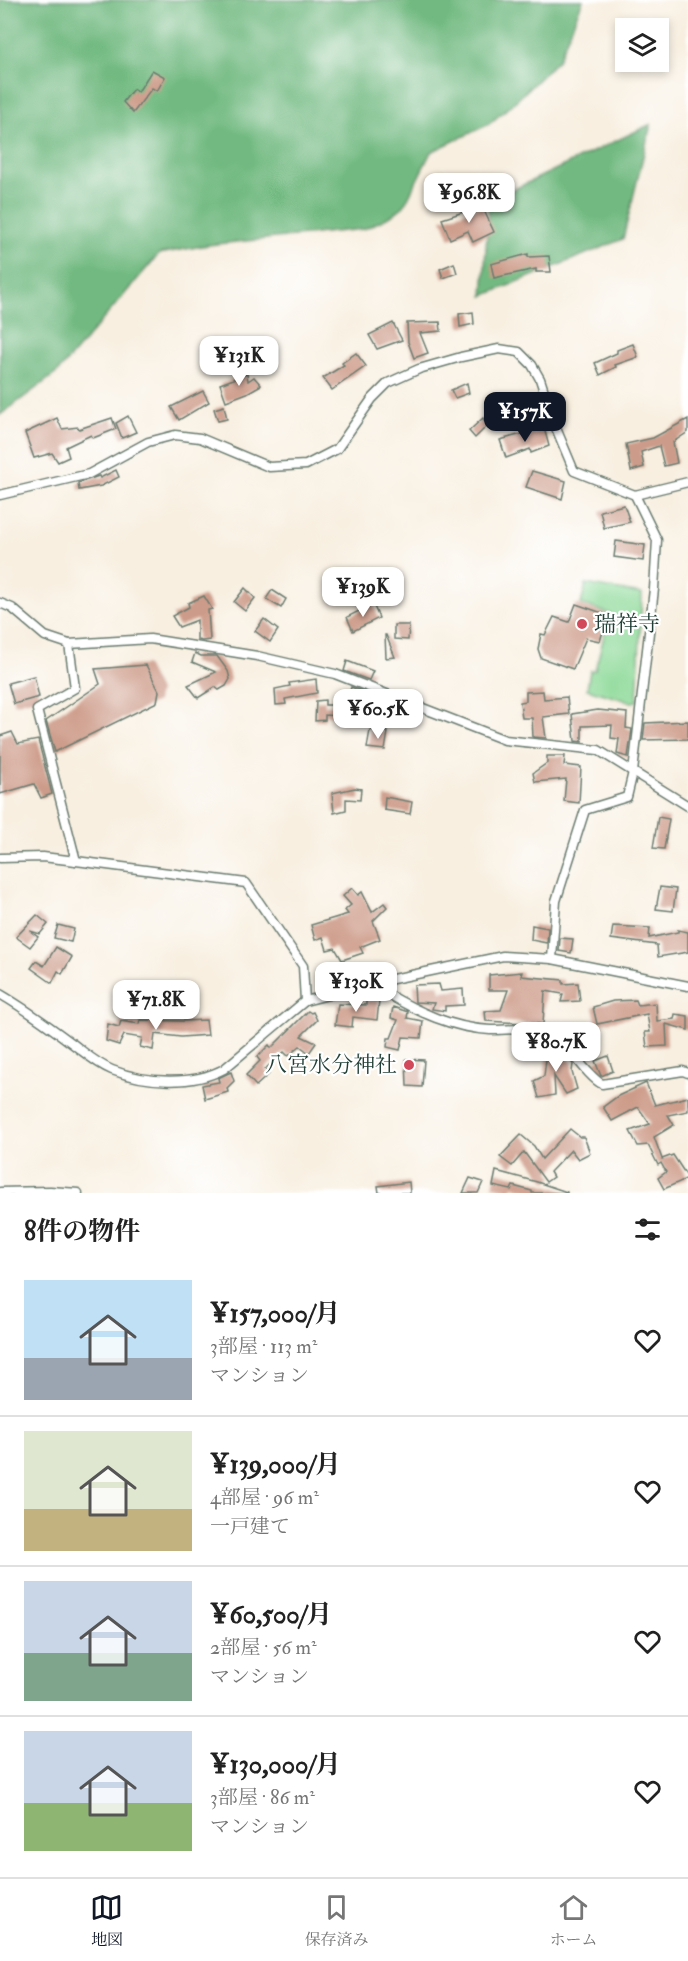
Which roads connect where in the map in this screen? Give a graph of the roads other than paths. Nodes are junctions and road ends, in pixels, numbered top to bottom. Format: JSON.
{"nodes":[{"id":1,"x":688,"y":482,"type":"edge"},
{"id":2,"x":0,"y":495,"type":"edge"},
{"id":3,"x":635,"y":495,"type":"junction"},
{"id":4,"x":0,"y":603,"type":"edge"},
{"id":5,"x":69,"y":644,"type":"junction"},
{"id":6,"x":633,"y":772,"type":"junction"},
{"id":7,"x":688,"y":806,"type":"edge"},
{"id":8,"x":0,"y":858,"type":"edge"},
{"id":9,"x":76,"y":861,"type":"junction"},
{"id":10,"x":552,"y":958,"type":"junction"},
{"id":11,"x":383,"y":981,"type":"junction"},
{"id":12,"x":688,"y":986,"type":"edge"},
{"id":13,"x":0,"y":994,"type":"edge"},
{"id":14,"x":305,"y":1001,"type":"junction"},
{"id":15,"x":688,"y":1072,"type":"edge"},
{"id":16,"x":0,"y":1192,"type":"edge"},
{"id":17,"x":78,"y":1193,"type":"edge"}],
"edges":[{"from":1,"to":3,"type":"street"},
{"from":2,"to":3,"type":"street"},
{"from":3,"to":6,"type":"street"},
{"from":4,"to":5,"type":"street"},
{"from":5,"to":6,"type":"street"},
{"from":5,"to":9,"type":"street"},
{"from":6,"to":7,"type":"street"},
{"from":6,"to":10,"type":"street"},
{"from":8,"to":9,"type":"street"},
{"from":9,"to":14,"type":"street"},
{"from":10,"to":11,"type":"street"},
{"from":10,"to":12,"type":"street"},
{"from":11,"to":14,"type":"street"},
{"from":11,"to":15,"type":"street"},
{"from":13,"to":14,"type":"street"},
{"from":16,"to":17,"type":"street"}]}
